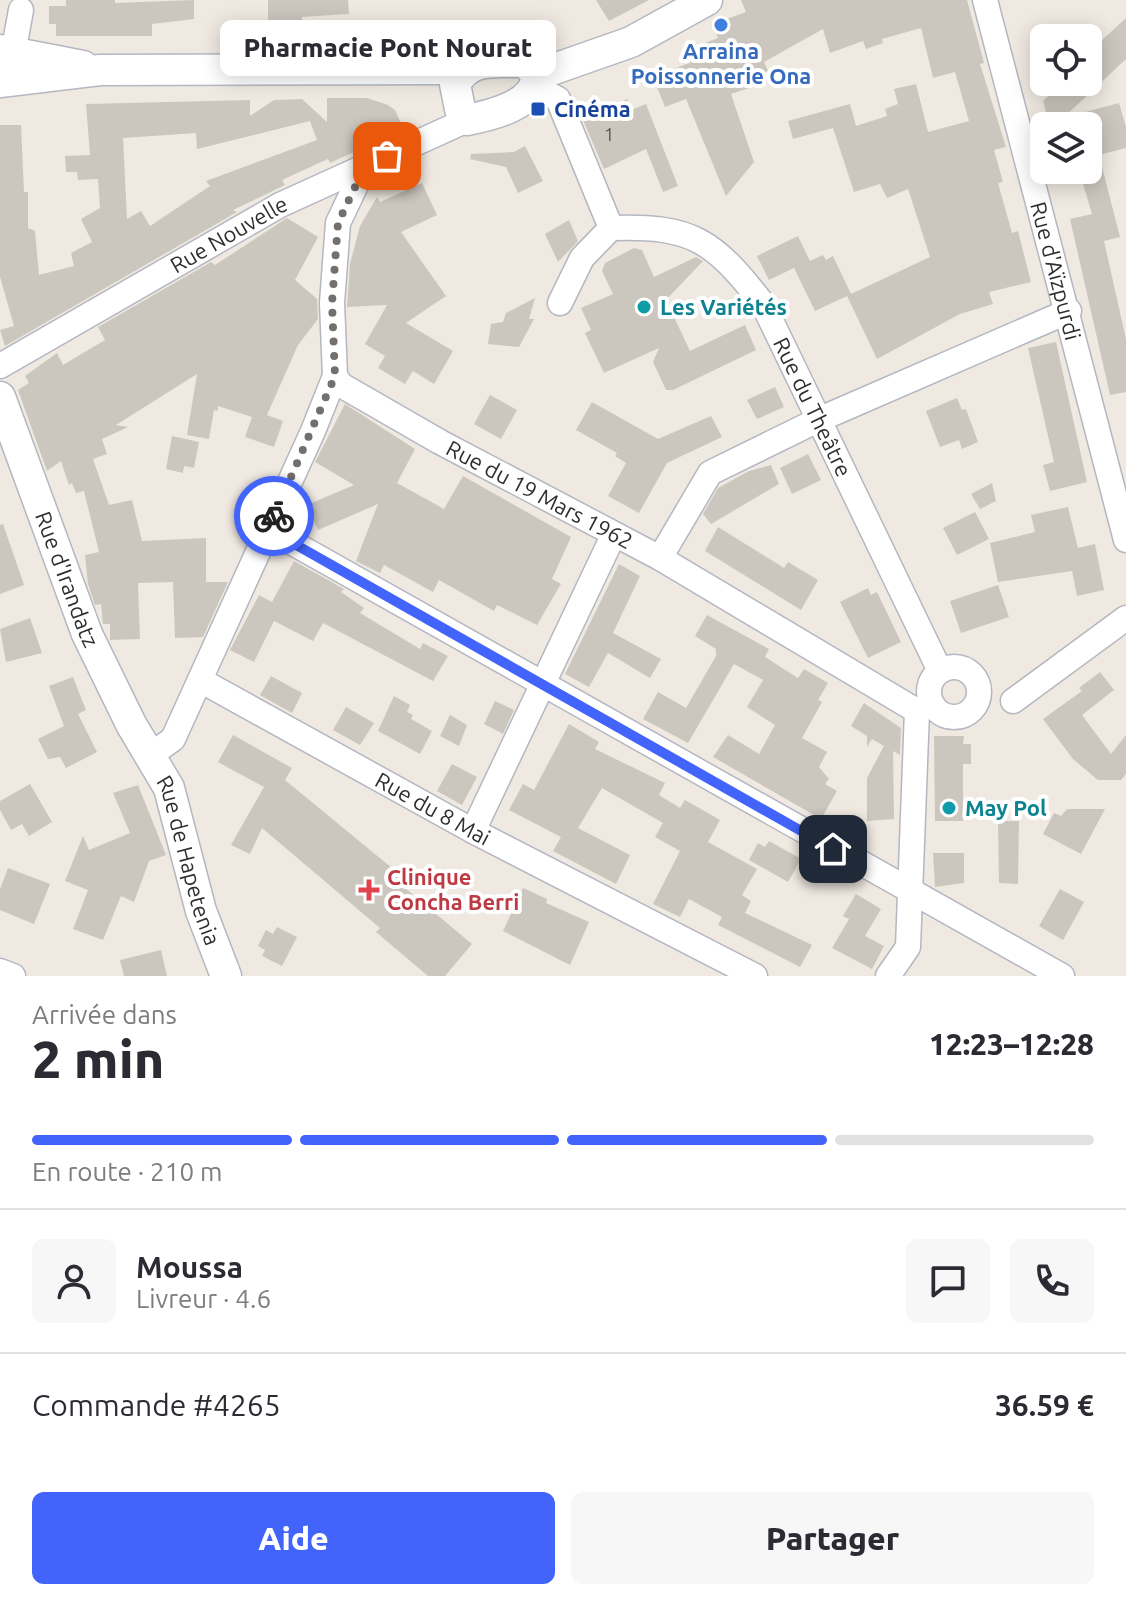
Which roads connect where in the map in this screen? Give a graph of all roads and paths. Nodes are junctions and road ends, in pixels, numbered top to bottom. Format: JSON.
{"nodes":[{"id":1,"x":707,"y":0,"type":"edge"},
{"id":2,"x":985,"y":0,"type":"edge"},
{"id":3,"x":25,"y":5,"type":"edge"},
{"id":4,"x":3,"y":58,"type":"edge"},
{"id":5,"x":459,"y":76,"type":"junction"},
{"id":6,"x":545,"y":84,"type":"junction"},
{"id":7,"x":467,"y":120,"type":"junction"},
{"id":8,"x":365,"y":166,"type":"junction"},
{"id":9,"x":611,"y":228,"type":"junction"},
{"id":10,"x":560,"y":303,"type":"dead end"},
{"id":11,"x":1069,"y":311,"type":"junction"},
{"id":12,"x":0,"y":366,"type":"edge"},
{"id":13,"x":335,"y":376,"type":"junction"},
{"id":14,"x":0,"y":397,"type":"edge"},
{"id":15,"x":818,"y":420,"type":"junction"},
{"id":16,"x":268,"y":529,"type":"junction"},
{"id":17,"x":613,"y":536,"type":"junction"},
{"id":18,"x":1126,"y":540,"type":"edge"},
{"id":19,"x":660,"y":558,"type":"junction"},
{"id":20,"x":1126,"y":618,"type":"edge"},
{"id":21,"x":940,"y":671,"type":"junction"},
{"id":22,"x":200,"y":680,"type":"junction"},
{"id":23,"x":544,"y":685,"type":"junction"},
{"id":24,"x":975,"y":700,"type":"junction"},
{"id":25,"x":924,"y":707,"type":"junction"},
{"id":26,"x":151,"y":755,"type":"junction"},
{"id":27,"x":473,"y":831,"type":"junction"},
{"id":28,"x":911,"y":893,"type":"junction"},
{"id":29,"x":0,"y":971,"type":"edge"},
{"id":30,"x":222,"y":973,"type":"edge"},
{"id":31,"x":13,"y":976,"type":"edge"},
{"id":32,"x":755,"y":976,"type":"edge"},
{"id":33,"x":888,"y":976,"type":"edge"},
{"id":34,"x":1062,"y":976,"type":"edge"}],
"edges":[{"from":1,"to":6,"type":"street"},
{"from":2,"to":11,"type":"street","name":"Rue d'Aïzpurdi"},
{"from":3,"to":4,"type":"street"},
{"from":4,"to":5,"type":"street"},
{"from":5,"to":6,"type":"street"},
{"from":5,"to":7,"type":"street"},
{"from":6,"to":7,"type":"street"},
{"from":6,"to":9,"type":"street"},
{"from":7,"to":8,"type":"street","name":"Rue Nouvelle"},
{"from":8,"to":12,"type":"street","name":"Rue Nouvelle"},
{"from":8,"to":13,"type":"street"},
{"from":9,"to":10,"type":"street"},
{"from":9,"to":15,"type":"street","name":"Rue du Theâtre"},
{"from":11,"to":15,"type":"street"},
{"from":11,"to":18,"type":"street","name":"Rue d'Aïzpurdi"},
{"from":13,"to":16,"type":"street"},
{"from":13,"to":17,"type":"street","name":"Rue du 19 Mars 1962"},
{"from":14,"to":26,"type":"street","name":"Rue d'Irandatz"},
{"from":15,"to":19,"type":"street"},
{"from":15,"to":21,"type":"street","name":"Rue du Theâtre"},
{"from":16,"to":22,"type":"street"},
{"from":16,"to":23,"type":"street"},
{"from":17,"to":19,"type":"street","name":"Rue du 19 Mars 1962"},
{"from":17,"to":23,"type":"street"},
{"from":19,"to":25,"type":"street","name":"Rue du 19 Mars 1962"},
{"from":20,"to":24,"type":"street"},
{"from":21,"to":24,"type":"street"},
{"from":21,"to":25,"type":"street"},
{"from":22,"to":26,"type":"street"},
{"from":22,"to":27,"type":"street","name":"Rue du 8 Mai"},
{"from":23,"to":27,"type":"street"},
{"from":23,"to":28,"type":"street"},
{"from":24,"to":25,"type":"street"},
{"from":25,"to":28,"type":"street"},
{"from":26,"to":30,"type":"street","name":"Rue de Hapetenia"},
{"from":27,"to":32,"type":"street","name":"Rue du 8 Mai"},
{"from":28,"to":33,"type":"street"},
{"from":28,"to":34,"type":"street"},
{"from":29,"to":31,"type":"street"}]}
